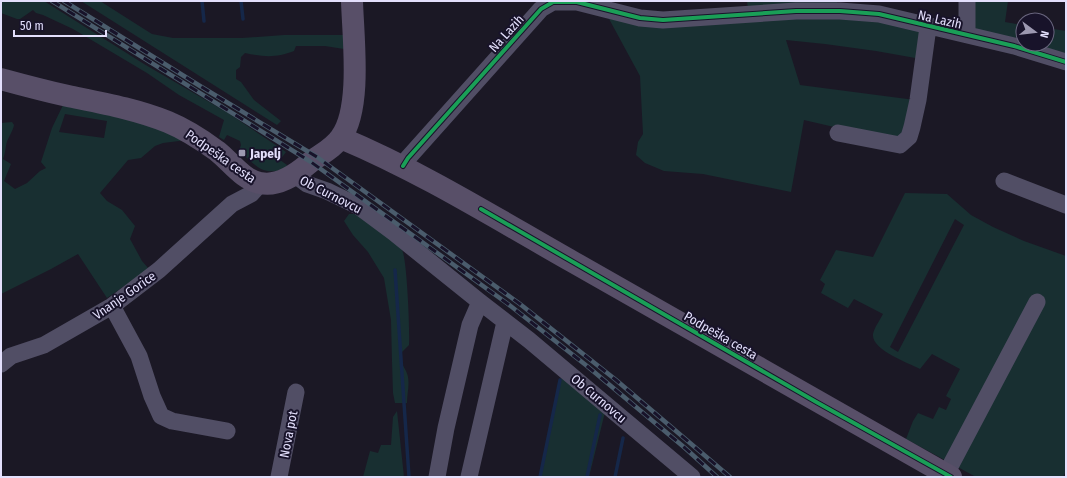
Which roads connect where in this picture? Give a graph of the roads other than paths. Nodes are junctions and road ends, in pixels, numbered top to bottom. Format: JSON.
{"nodes":[{"id":1,"x":352,"y":1,"type":"edge"},
{"id":2,"x":967,"y":1,"type":"edge"},
{"id":3,"x":553,"y":2,"type":"edge"},
{"id":4,"x":928,"y":26,"type":"junction"},
{"id":5,"x":968,"y":35,"type":"junction"},
{"id":6,"x":1066,"y":62,"type":"edge"},
{"id":7,"x":1,"y":79,"type":"edge"},
{"id":8,"x":838,"y":133,"type":"dead end"},
{"id":9,"x":341,"y":138,"type":"junction"},
{"id":10,"x":403,"y":166,"type":"junction"},
{"id":11,"x":295,"y":175,"type":"junction"},
{"id":12,"x":252,"y":179,"type":"junction"},
{"id":13,"x":1004,"y":181,"type":"dead end"},
{"id":14,"x":1066,"y":205,"type":"edge"},
{"id":15,"x":480,"y":302,"type":"junction"},
{"id":16,"x":1036,"y":302,"type":"dead end"},
{"id":17,"x":112,"y":306,"type":"junction"},
{"id":18,"x":505,"y":322,"type":"junction"},
{"id":19,"x":1,"y":364,"type":"edge"},
{"id":20,"x":296,"y":392,"type":"dead end"},
{"id":21,"x":227,"y":430,"type":"dead end"},
{"id":22,"x":949,"y":476,"type":"edge"},
{"id":23,"x":279,"y":477,"type":"edge"},
{"id":24,"x":437,"y":477,"type":"edge"},
{"id":25,"x":469,"y":477,"type":"edge"},
{"id":26,"x":692,"y":477,"type":"edge"}],
"edges":[{"from":1,"to":9,"type":"main road"},
{"from":2,"to":5,"type":"street","name":"Na Lazih"},
{"from":3,"to":4,"type":"street","name":"Na Lazih"},
{"from":3,"to":10,"type":"street","name":"Na Lazih"},
{"from":4,"to":5,"type":"street","name":"Na Lazih"},
{"from":4,"to":8,"type":"street","name":"Na Lazih"},
{"from":5,"to":6,"type":"street","name":"Na Lazih"},
{"from":7,"to":12,"type":"main road","name":"Podpeška cesta"},
{"from":9,"to":10,"type":"main road","name":"Podpeška cesta"},
{"from":9,"to":11,"type":"main road","name":"Podpeška cesta"},
{"from":10,"to":22,"type":"main road","name":"Podpeška cesta"},
{"from":11,"to":12,"type":"main road","name":"Podpeška cesta"},
{"from":11,"to":15,"type":"street","name":"Ob Curnovcu"},
{"from":12,"to":17,"type":"street","name":"Vnanje Gorice"},
{"from":13,"to":14,"type":"street"},
{"from":15,"to":18,"type":"street","name":"Ob Curnovcu"},
{"from":15,"to":24,"type":"street"},
{"from":16,"to":22,"type":"street","name":"Podpeška cesta"},
{"from":17,"to":19,"type":"street","name":"Vnanje Gorice"},
{"from":17,"to":21,"type":"street"},
{"from":18,"to":25,"type":"street"},
{"from":18,"to":26,"type":"street","name":"Ob Curnovcu"},
{"from":20,"to":23,"type":"street","name":"Nova pot"}]}
